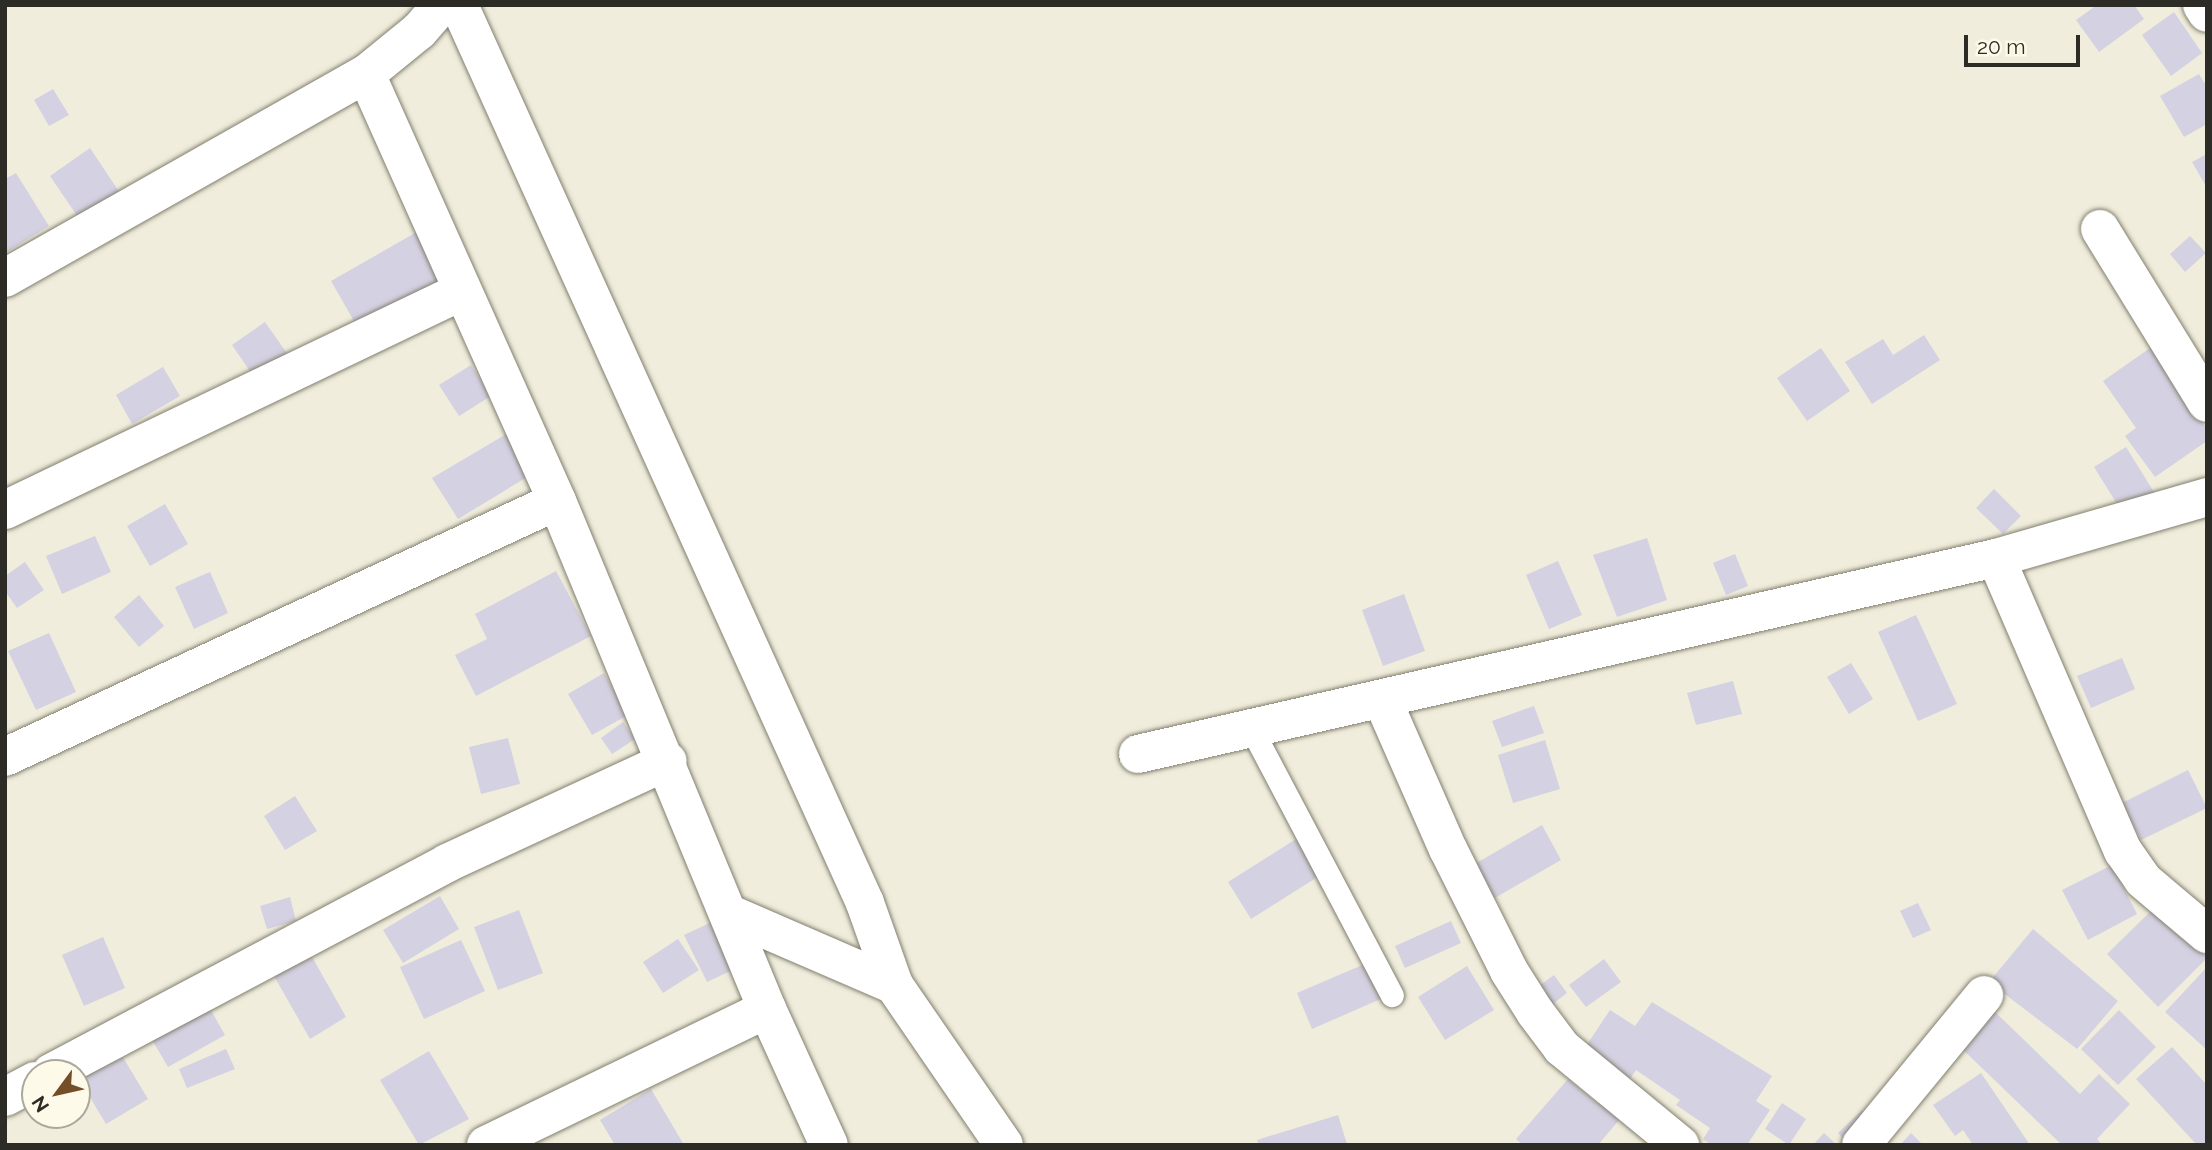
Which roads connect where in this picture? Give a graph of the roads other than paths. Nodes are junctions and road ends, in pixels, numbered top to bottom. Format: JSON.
{"nodes":[{"id":1,"x":442,"y":5,"type":"edge"},
{"id":2,"x":459,"y":5,"type":"edge"},
{"id":3,"x":2202,"y":5,"type":"edge"},
{"id":4,"x":2207,"y":13,"type":"edge"},
{"id":5,"x":366,"y":74,"type":"junction"},
{"id":6,"x":2100,"y":229,"type":"dead end"},
{"id":7,"x":5,"y":278,"type":"edge"},
{"id":8,"x":460,"y":292,"type":"junction"},
{"id":9,"x":2207,"y":403,"type":"edge"},
{"id":10,"x":2207,"y":497,"type":"edge"},
{"id":11,"x":557,"y":501,"type":"junction"},
{"id":12,"x":5,"y":510,"type":"edge"},
{"id":13,"x":1996,"y":558,"type":"junction"},
{"id":14,"x":1382,"y":699,"type":"junction"},
{"id":15,"x":1251,"y":728,"type":"junction"},
{"id":16,"x":1138,"y":754,"type":"dead end"},
{"id":17,"x":5,"y":757,"type":"edge"},
{"id":18,"x":668,"y":761,"type":"junction"},
{"id":19,"x":730,"y":914,"type":"junction"},
{"id":20,"x":2207,"y":934,"type":"edge"},
{"id":21,"x":894,"y":985,"type":"junction"},
{"id":22,"x":1392,"y":995,"type":"dead end"},
{"id":23,"x":1984,"y":995,"type":"dead end"},
{"id":24,"x":767,"y":1009,"type":"junction"},
{"id":25,"x":77,"y":1059,"type":"edge"},
{"id":26,"x":21,"y":1088,"type":"edge"},
{"id":27,"x":5,"y":1097,"type":"edge"},
{"id":28,"x":486,"y":1145,"type":"edge"},
{"id":29,"x":829,"y":1145,"type":"edge"},
{"id":30,"x":1004,"y":1145,"type":"edge"},
{"id":31,"x":1680,"y":1145,"type":"edge"},
{"id":32,"x":1861,"y":1145,"type":"edge"}],
"edges":[{"from":1,"to":5,"type":"street"},
{"from":2,"to":21,"type":"street"},
{"from":3,"to":4,"type":"street"},
{"from":5,"to":7,"type":"street"},
{"from":5,"to":8,"type":"street"},
{"from":6,"to":9,"type":"street"},
{"from":8,"to":11,"type":"street"},
{"from":8,"to":12,"type":"street"},
{"from":10,"to":13,"type":"street"},
{"from":11,"to":17,"type":"street"},
{"from":11,"to":18,"type":"street"},
{"from":13,"to":14,"type":"street"},
{"from":13,"to":20,"type":"street"},
{"from":14,"to":15,"type":"street"},
{"from":14,"to":31,"type":"street"},
{"from":15,"to":16,"type":"street"},
{"from":15,"to":22,"type":"lane"},
{"from":18,"to":19,"type":"street"},
{"from":18,"to":25,"type":"street"},
{"from":19,"to":21,"type":"street"},
{"from":19,"to":24,"type":"street"},
{"from":21,"to":30,"type":"street"},
{"from":23,"to":32,"type":"street"},
{"from":24,"to":28,"type":"street"},
{"from":24,"to":29,"type":"street"},
{"from":26,"to":27,"type":"street"}]}
